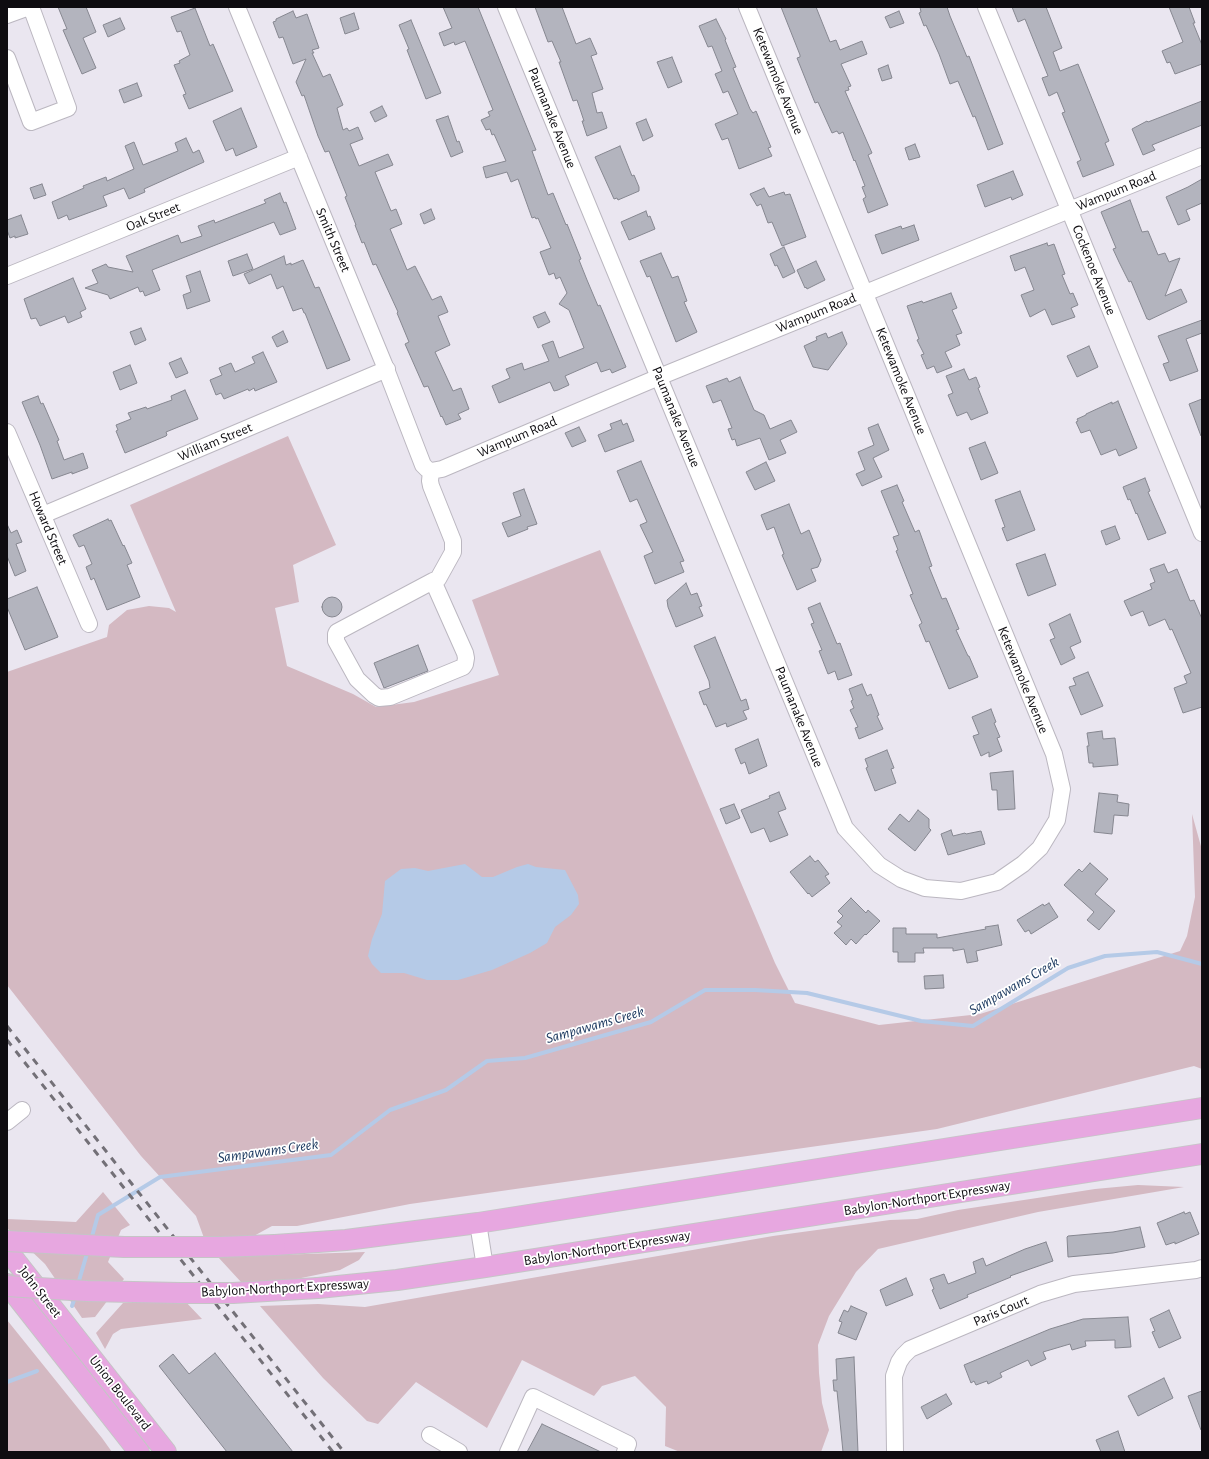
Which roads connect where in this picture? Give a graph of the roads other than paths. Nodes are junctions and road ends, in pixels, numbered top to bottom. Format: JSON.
{"nodes":[{"id":1,"x":30,"y":7,"type":"edge"},
{"id":2,"x":237,"y":7,"type":"edge"},
{"id":3,"x":506,"y":7,"type":"edge"},
{"id":4,"x":747,"y":7,"type":"edge"},
{"id":5,"x":986,"y":7,"type":"edge"},
{"id":6,"x":10,"y":12,"type":"edge"},
{"id":7,"x":7,"y":58,"type":"edge"},
{"id":8,"x":1202,"y":156,"type":"edge"},
{"id":9,"x":299,"y":157,"type":"junction"},
{"id":10,"x":1070,"y":210,"type":"junction"},
{"id":11,"x":7,"y":276,"type":"edge"},
{"id":12,"x":865,"y":293,"type":"junction"},
{"id":13,"x":387,"y":369,"type":"junction"},
{"id":14,"x":659,"y":377,"type":"junction"},
{"id":15,"x":7,"y":432,"type":"edge"},
{"id":16,"x":431,"y":471,"type":"junction"},
{"id":17,"x":43,"y":515,"type":"junction"},
{"id":18,"x":1202,"y":533,"type":"edge"},
{"id":19,"x":433,"y":581,"type":"junction"},
{"id":20,"x":89,"y":624,"type":"dead end"},
{"id":21,"x":845,"y":828,"type":"joint"},
{"id":22,"x":1202,"y":1108,"type":"edge"},
{"id":23,"x":22,"y":1110,"type":"dead end"},
{"id":24,"x":7,"y":1122,"type":"edge"},
{"id":25,"x":1202,"y":1154,"type":"edge"},
{"id":26,"x":478,"y":1222,"type":"junction"},
{"id":27,"x":7,"y":1241,"type":"edge"},
{"id":28,"x":7,"y":1250,"type":"edge"},
{"id":29,"x":485,"y":1267,"type":"junction"},
{"id":30,"x":1200,"y":1274,"type":"edge"},
{"id":31,"x":9,"y":1286,"type":"edge"},
{"id":32,"x":74,"y":1334,"type":"joint"},
{"id":33,"x":60,"y":1352,"type":"joint"},
{"id":34,"x":91,"y":1392,"type":"junction"},
{"id":35,"x":430,"y":1435,"type":"dead end"},
{"id":36,"x":124,"y":1452,"type":"edge"},
{"id":37,"x":139,"y":1452,"type":"edge"},
{"id":38,"x":166,"y":1452,"type":"edge"},
{"id":39,"x":459,"y":1452,"type":"edge"},
{"id":40,"x":508,"y":1452,"type":"edge"},
{"id":41,"x":625,"y":1452,"type":"edge"},
{"id":42,"x":895,"y":1452,"type":"edge"}],
"edges":[{"from":1,"to":6,"type":"street"},
{"from":1,"to":7,"type":"street"},
{"from":2,"to":9,"type":"street","name":"Smith Street"},
{"from":3,"to":14,"type":"street","name":"Paumanake Avenue"},
{"from":4,"to":12,"type":"street","name":"Ketewamoke Avenue"},
{"from":5,"to":10,"type":"street","name":"Cockenoe Avenue"},
{"from":8,"to":10,"type":"street","name":"Wampum Road"},
{"from":9,"to":11,"type":"street","name":"Oak Street"},
{"from":9,"to":13,"type":"street","name":"Smith Street"},
{"from":10,"to":12,"type":"street","name":"Wampum Road"},
{"from":10,"to":18,"type":"street","name":"Cockenoe Avenue"},
{"from":12,"to":14,"type":"street","name":"Wampum Road"},
{"from":12,"to":21,"type":"street","name":"Ketewamoke Avenue"},
{"from":13,"to":16,"type":"street","name":"Smith Street"},
{"from":13,"to":17,"type":"street","name":"William Street"},
{"from":14,"to":16,"type":"street","name":"Wampum Road"},
{"from":14,"to":21,"type":"street","name":"Paumanake Avenue"},
{"from":15,"to":17,"type":"street","name":"Howard Street"},
{"from":16,"to":19,"type":"street"},
{"from":17,"to":20,"type":"street","name":"Howard Street"},
{"from":19,"to":19,"type":"street"},
{"from":22,"to":26,"type":"main road"},
{"from":23,"to":24,"type":"street"},
{"from":25,"to":29,"type":"main road","name":"Babylon-Northport Expressway"},
{"from":26,"to":27,"type":"main road","bridge":true},
{"from":26,"to":29,"type":"street"},
{"from":28,"to":32,"type":"main road","name":"John Street"},
{"from":29,"to":31,"type":"main road","name":"Babylon-Northport Expressway","bridge":true},
{"from":30,"to":42,"type":"street","name":"Paris Court"},
{"from":31,"to":33,"type":"main road","name":"John Street"},
{"from":32,"to":38,"type":"main road","name":"Union Boulevard"},
{"from":33,"to":34,"type":"main road","name":"Union Boulevard"},
{"from":34,"to":36,"type":"main road"},
{"from":34,"to":37,"type":"main road","name":"Union Boulevard"},
{"from":35,"to":39,"type":"street"},
{"from":40,"to":41,"type":"street"}]}
